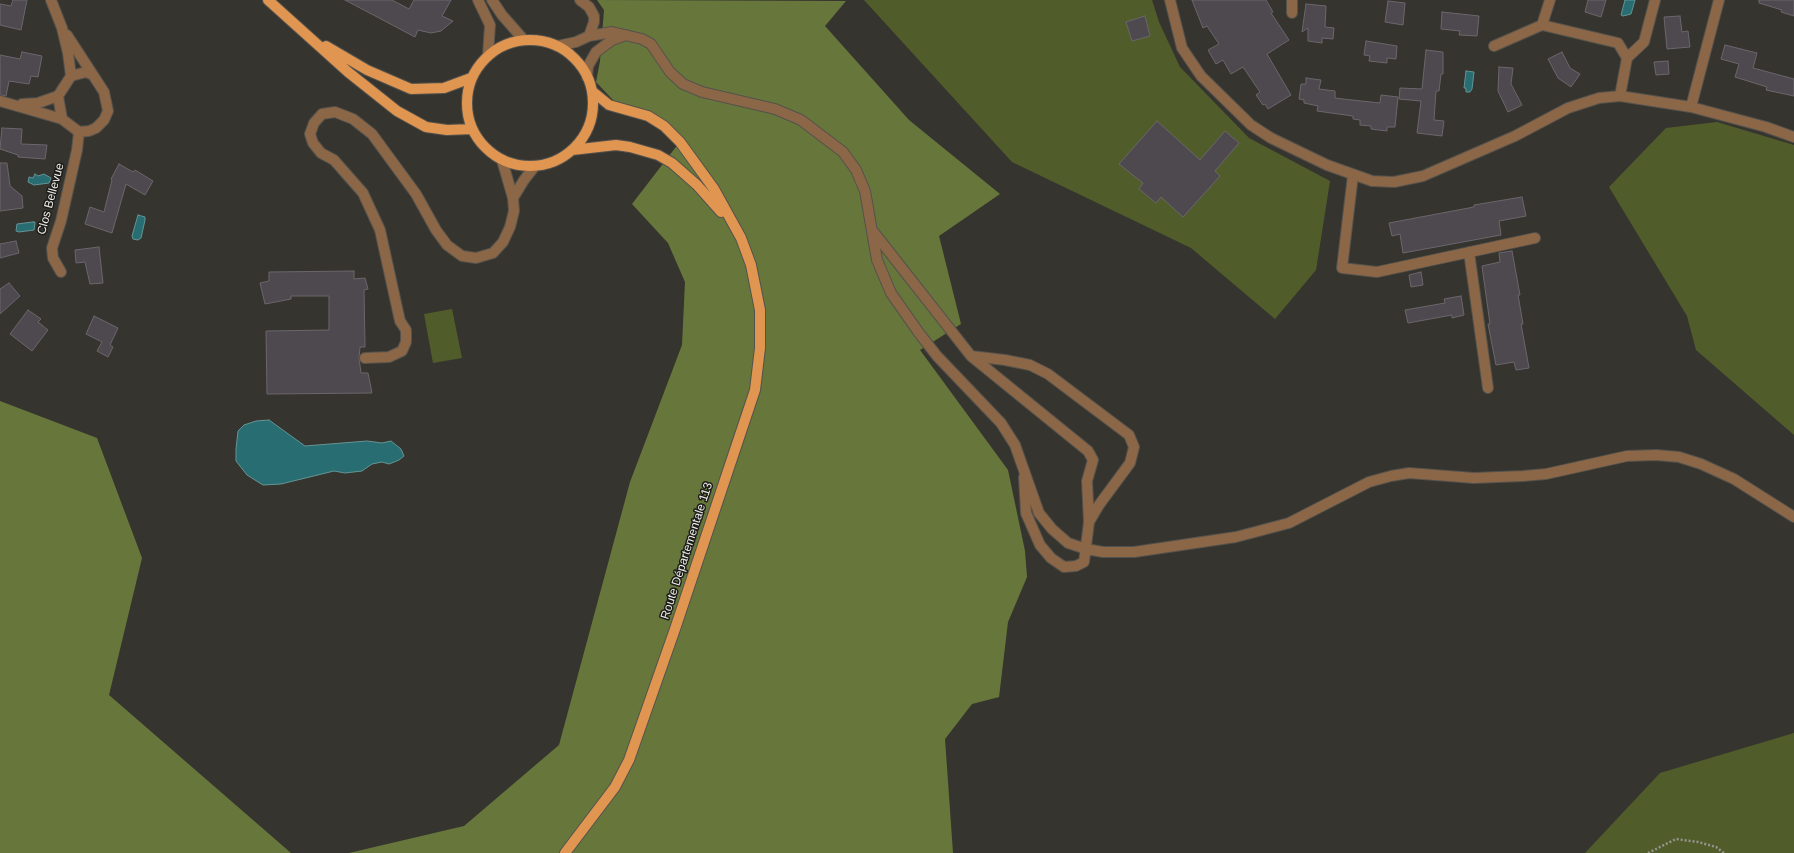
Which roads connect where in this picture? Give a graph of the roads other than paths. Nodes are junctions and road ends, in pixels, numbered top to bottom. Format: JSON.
{"nodes":[{"id":1,"x":51,"y":0,"type":"edge"},
{"id":2,"x":268,"y":0,"type":"edge"},
{"id":3,"x":478,"y":0,"type":"edge"},
{"id":4,"x":492,"y":0,"type":"edge"},
{"id":5,"x":580,"y":0,"type":"edge"},
{"id":6,"x":1170,"y":0,"type":"edge"},
{"id":7,"x":1292,"y":0,"type":"edge"},
{"id":8,"x":1550,"y":0,"type":"edge"},
{"id":9,"x":1655,"y":0,"type":"edge"},
{"id":10,"x":1719,"y":0,"type":"edge"},
{"id":11,"x":1292,"y":13,"type":"dead end"},
{"id":12,"x":1542,"y":25,"type":"junction"},
{"id":13,"x":62,"y":28,"type":"junction"},
{"id":14,"x":627,"y":34,"type":"junction"},
{"id":15,"x":307,"y":35,"type":"junction"},
{"id":16,"x":589,"y":36,"type":"junction"},
{"id":17,"x":524,"y":40,"type":"junction"},
{"id":18,"x":557,"y":46,"type":"junction"},
{"id":19,"x":1494,"y":46,"type":"dead end"},
{"id":20,"x":488,"y":55,"type":"junction"},
{"id":21,"x":1627,"y":58,"type":"junction"},
{"id":22,"x":93,"y":75,"type":"junction"},
{"id":23,"x":71,"y":76,"type":"junction"},
{"id":24,"x":587,"y":76,"type":"junction"},
{"id":25,"x":472,"y":78,"type":"junction"},
{"id":26,"x":592,"y":92,"type":"junction"},
{"id":27,"x":58,"y":96,"type":"junction"},
{"id":28,"x":1620,"y":96,"type":"junction"},
{"id":29,"x":0,"y":101,"type":"edge"},
{"id":30,"x":16,"y":105,"type":"junction"},
{"id":31,"x":1691,"y":106,"type":"junction"},
{"id":32,"x":62,"y":119,"type":"junction"},
{"id":33,"x":472,"y":129,"type":"junction"},
{"id":34,"x":79,"y":132,"type":"junction"},
{"id":35,"x":1794,"y":137,"type":"edge"},
{"id":36,"x":572,"y":150,"type":"junction"},
{"id":37,"x":502,"y":160,"type":"junction"},
{"id":38,"x":535,"y":166,"type":"junction"},
{"id":39,"x":1353,"y":175,"type":"junction"},
{"id":40,"x":513,"y":198,"type":"junction"},
{"id":41,"x":872,"y":229,"type":"junction"},
{"id":42,"x":741,"y":238,"type":"junction"},
{"id":43,"x":1535,"y":238,"type":"dead end"},
{"id":44,"x":1469,"y":252,"type":"junction"},
{"id":45,"x":61,"y":272,"type":"dead end"},
{"id":46,"x":971,"y":356,"type":"junction"},
{"id":47,"x":365,"y":358,"type":"dead end"},
{"id":48,"x":1488,"y":388,"type":"dead end"},
{"id":49,"x":1024,"y":467,"type":"junction"},
{"id":50,"x":1794,"y":517,"type":"edge"},
{"id":51,"x":1089,"y":522,"type":"junction"},
{"id":52,"x":1086,"y":549,"type":"junction"},
{"id":53,"x":565,"y":853,"type":"edge"}],
"edges":[{"from":1,"to":13,"type":"street"},
{"from":2,"to":15,"type":"main road"},
{"from":3,"to":20,"type":"street"},
{"from":4,"to":17,"type":"street"},
{"from":5,"to":16,"type":"street"},
{"from":6,"to":39,"type":"street"},
{"from":7,"to":11,"type":"street"},
{"from":8,"to":12,"type":"street"},
{"from":9,"to":21,"type":"street"},
{"from":10,"to":31,"type":"street"},
{"from":12,"to":19,"type":"street"},
{"from":12,"to":21,"type":"street"},
{"from":13,"to":22,"type":"street"},
{"from":13,"to":23,"type":"street"},
{"from":14,"to":16,"type":"street"},
{"from":14,"to":24,"type":"street"},
{"from":14,"to":41,"type":"street"},
{"from":15,"to":25,"type":"main road"},
{"from":15,"to":33,"type":"main road"},
{"from":16,"to":18,"type":"street"},
{"from":17,"to":18,"type":"main road"},
{"from":17,"to":20,"type":"main road"},
{"from":18,"to":24,"type":"main road"},
{"from":20,"to":25,"type":"main road"},
{"from":21,"to":28,"type":"street"},
{"from":22,"to":23,"type":"street"},
{"from":22,"to":34,"type":"street"},
{"from":23,"to":27,"type":"street"},
{"from":24,"to":26,"type":"main road"},
{"from":25,"to":33,"type":"main road"},
{"from":26,"to":36,"type":"main road"},
{"from":26,"to":42,"type":"main road","name":"Route Départementale 113"},
{"from":27,"to":30,"type":"street"},
{"from":27,"to":32,"type":"street"},
{"from":28,"to":31,"type":"street"},
{"from":28,"to":39,"type":"street"},
{"from":29,"to":30,"type":"street"},
{"from":30,"to":32,"type":"street"},
{"from":31,"to":35,"type":"street"},
{"from":32,"to":34,"type":"street"},
{"from":33,"to":37,"type":"main road"},
{"from":34,"to":45,"type":"street","name":"Clos Bellevue"},
{"from":36,"to":38,"type":"main road"},
{"from":36,"to":42,"type":"main road","name":"Route Départementale 113"},
{"from":37,"to":38,"type":"main road"},
{"from":37,"to":40,"type":"street"},
{"from":38,"to":40,"type":"street"},
{"from":39,"to":44,"type":"street"},
{"from":40,"to":47,"type":"street"},
{"from":41,"to":46,"type":"street"},
{"from":41,"to":49,"type":"street"},
{"from":42,"to":53,"type":"main road","name":"Route Départementale 113"},
{"from":43,"to":44,"type":"street"},
{"from":44,"to":48,"type":"street"},
{"from":46,"to":51,"type":"street"},
{"from":46,"to":51,"type":"street"},
{"from":49,"to":52,"type":"street"},
{"from":49,"to":52,"type":"street"},
{"from":50,"to":52,"type":"street"},
{"from":51,"to":52,"type":"street"}]}
